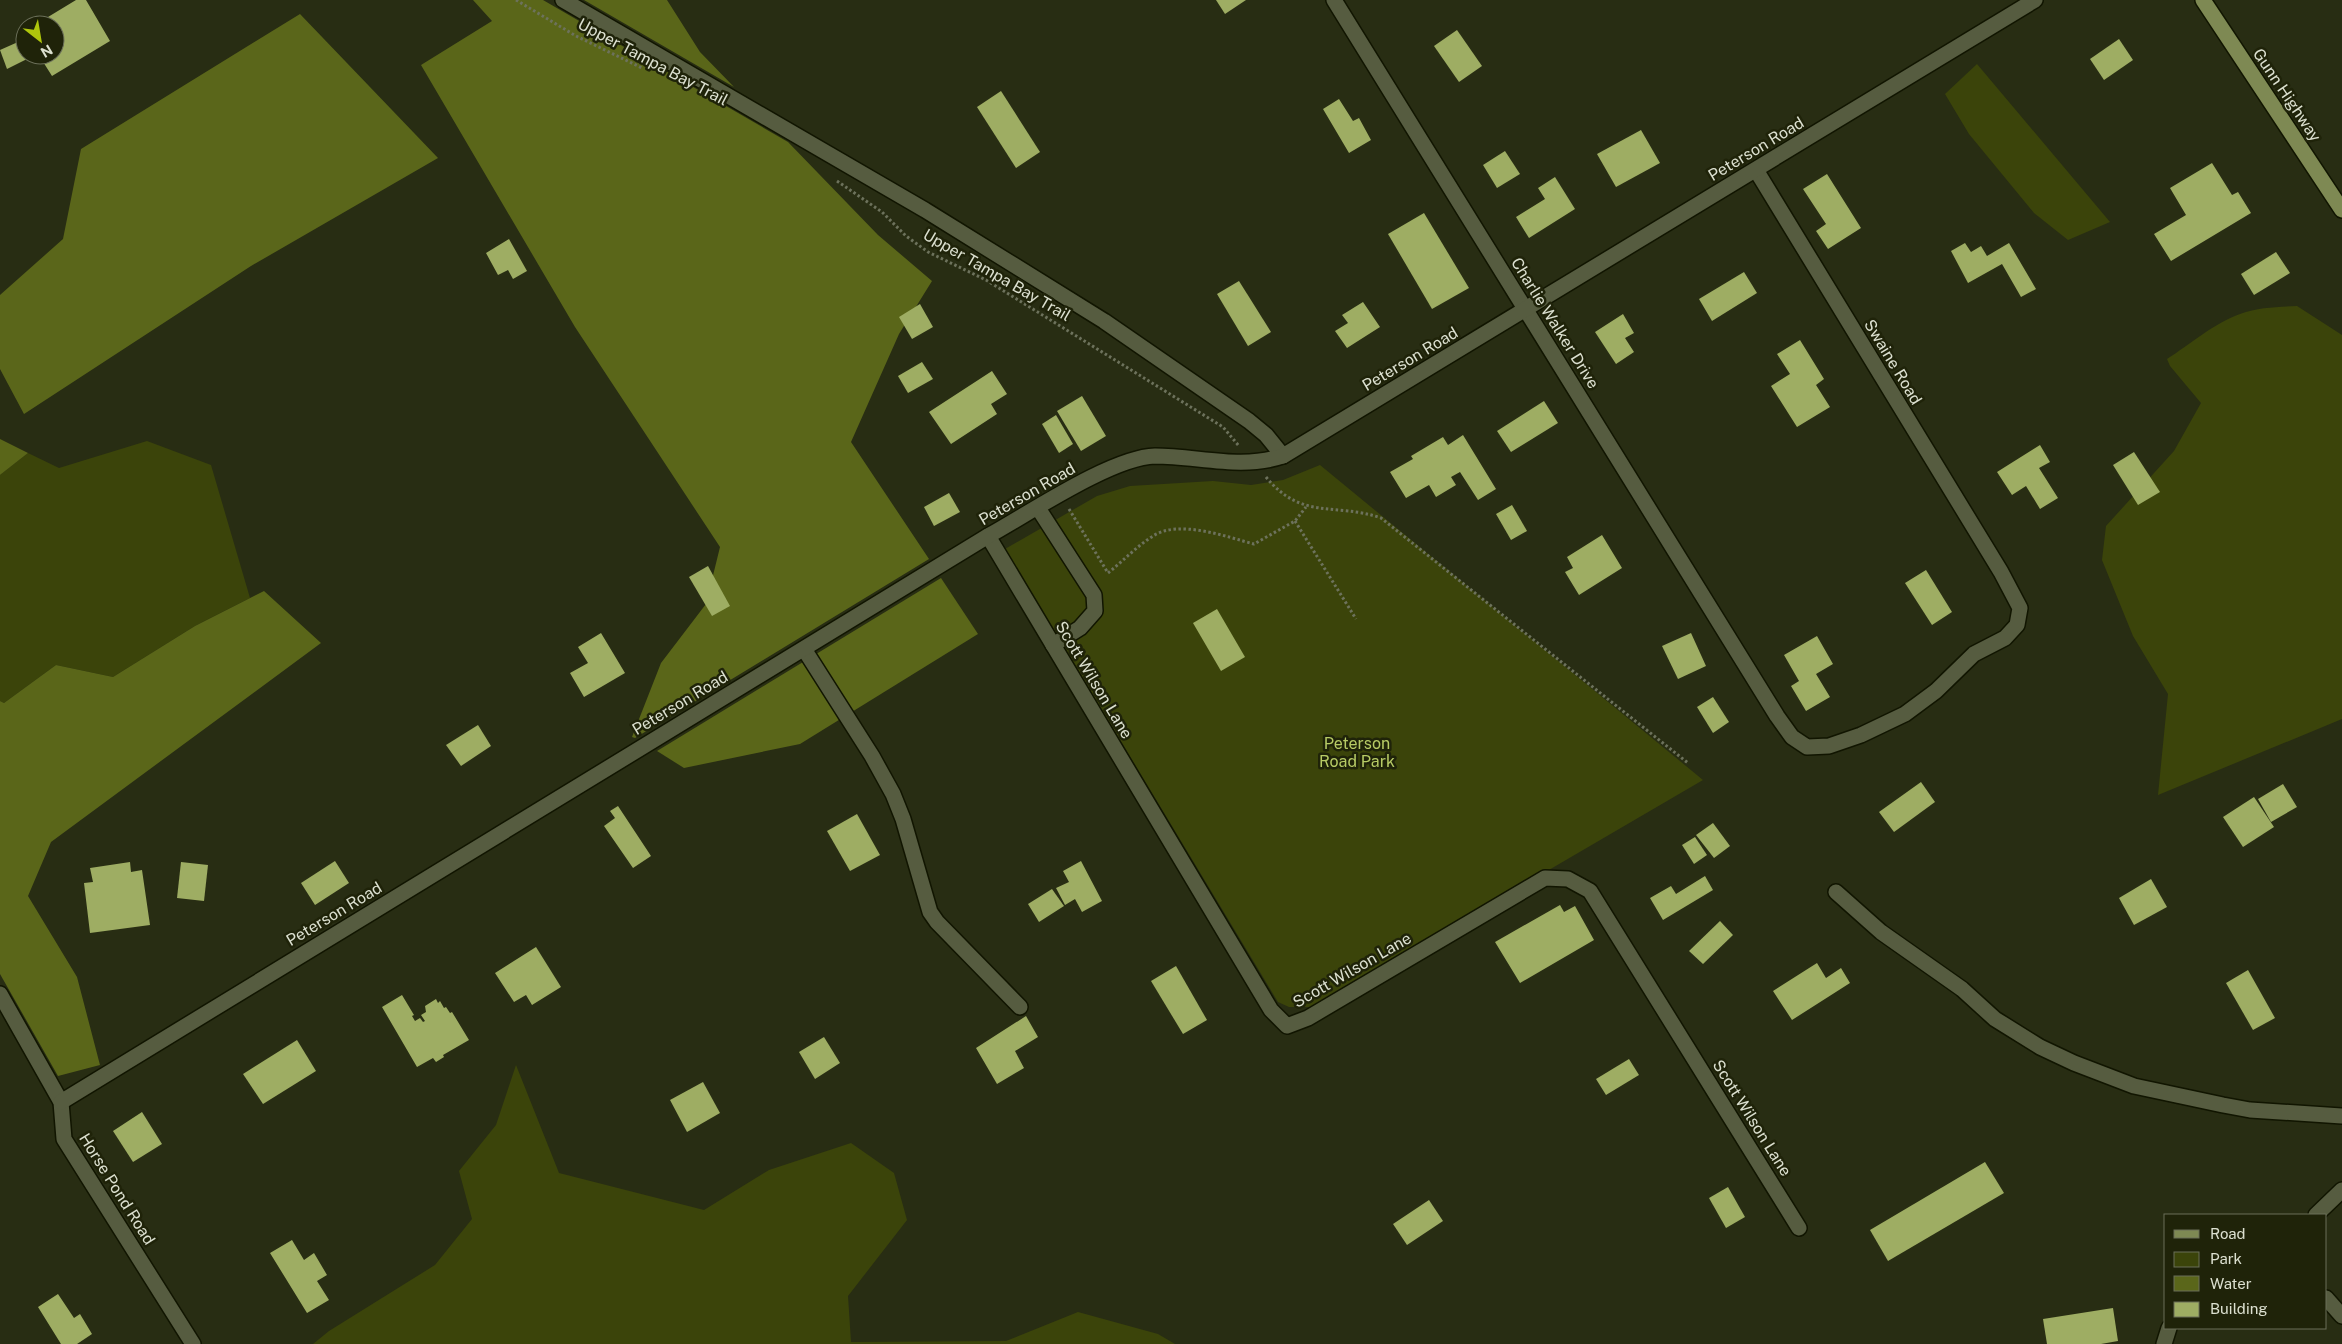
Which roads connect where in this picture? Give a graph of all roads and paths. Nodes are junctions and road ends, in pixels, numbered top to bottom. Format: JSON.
{"nodes":[{"id":1,"x":516,"y":0,"type":"edge"},
{"id":2,"x":563,"y":0,"type":"edge"},
{"id":3,"x":1334,"y":0,"type":"edge"},
{"id":4,"x":2035,"y":0,"type":"edge"},
{"id":5,"x":2203,"y":0,"type":"edge"},
{"id":6,"x":643,"y":68,"type":"dead end"},
{"id":7,"x":1756,"y":170,"type":"junction"},
{"id":8,"x":831,"y":178,"type":"dead end"},
{"id":9,"x":2342,"y":210,"type":"edge"},
{"id":10,"x":1526,"y":310,"type":"junction"},
{"id":11,"x":1283,"y":456,"type":"junction"},
{"id":12,"x":1254,"y":463,"type":"junction"},
{"id":13,"x":1306,"y":507,"type":"junction"},
{"id":14,"x":1038,"y":508,"type":"junction"},
{"id":15,"x":1069,"y":509,"type":"dead end"},
{"id":16,"x":1295,"y":521,"type":"junction"},
{"id":17,"x":988,"y":536,"type":"junction"},
{"id":18,"x":1356,"y":619,"type":"dead end"},
{"id":19,"x":1053,"y":645,"type":"junction"},
{"id":20,"x":804,"y":648,"type":"junction"},
{"id":21,"x":1745,"y":666,"type":"joint"},
{"id":22,"x":1688,"y":763,"type":"dead end"},
{"id":23,"x":1836,"y":892,"type":"dead end"},
{"id":24,"x":0,"y":994,"type":"edge"},
{"id":25,"x":1020,"y":1007,"type":"dead end"},
{"id":26,"x":61,"y":1102,"type":"junction"},
{"id":27,"x":2342,"y":1116,"type":"edge"},
{"id":28,"x":2342,"y":1190,"type":"edge"},
{"id":29,"x":2317,"y":1214,"type":"edge"},
{"id":30,"x":1799,"y":1228,"type":"dead end"},
{"id":31,"x":2327,"y":1299,"type":"edge"},
{"id":32,"x":2342,"y":1316,"type":"edge"},
{"id":33,"x":2169,"y":1329,"type":"edge"},
{"id":34,"x":193,"y":1344,"type":"edge"},
{"id":35,"x":2164,"y":1344,"type":"edge"}],
"edges":[{"from":1,"to":6,"type":"path","name":"Upper Tampa Bay Trail"},
{"from":2,"to":11,"type":"street"},
{"from":3,"to":10,"type":"street","name":"Charlie Walker Drive"},
{"from":4,"to":7,"type":"street","name":"Peterson Road"},
{"from":5,"to":9,"type":"main road","name":"Gunn Highway"},
{"from":7,"to":10,"type":"street","name":"Peterson Road"},
{"from":7,"to":21,"type":"street","name":"Swaine Road"},
{"from":8,"to":12,"type":"path","name":"Upper Tampa Bay Trail"},
{"from":10,"to":11,"type":"street","name":"Peterson Road"},
{"from":10,"to":21,"type":"street","name":"Charlie Walker Drive"},
{"from":11,"to":12,"type":"street","name":"Peterson Road"},
{"from":12,"to":13,"type":"path","name":"Upper Tampa Bay Trail"},
{"from":12,"to":14,"type":"street","name":"Peterson Road"},
{"from":13,"to":16,"type":"path"},
{"from":13,"to":22,"type":"path","name":"Upper Tampa Bay Trail"},
{"from":14,"to":17,"type":"street","name":"Peterson Road"},
{"from":14,"to":19,"type":"street"},
{"from":15,"to":16,"type":"path"},
{"from":16,"to":18,"type":"path"},
{"from":17,"to":19,"type":"street","name":"Scott Wilson Lane"},
{"from":17,"to":20,"type":"street","name":"Peterson Road"},
{"from":19,"to":30,"type":"street","name":"Scott Wilson Lane"},
{"from":20,"to":25,"type":"street"},
{"from":20,"to":26,"type":"street","name":"Peterson Road"},
{"from":23,"to":27,"type":"street"},
{"from":24,"to":26,"type":"street","name":"Horse Pond Road"},
{"from":26,"to":34,"type":"street","name":"Horse Pond Road"},
{"from":28,"to":29,"type":"street"},
{"from":31,"to":32,"type":"street"},
{"from":33,"to":35,"type":"street"}]}
